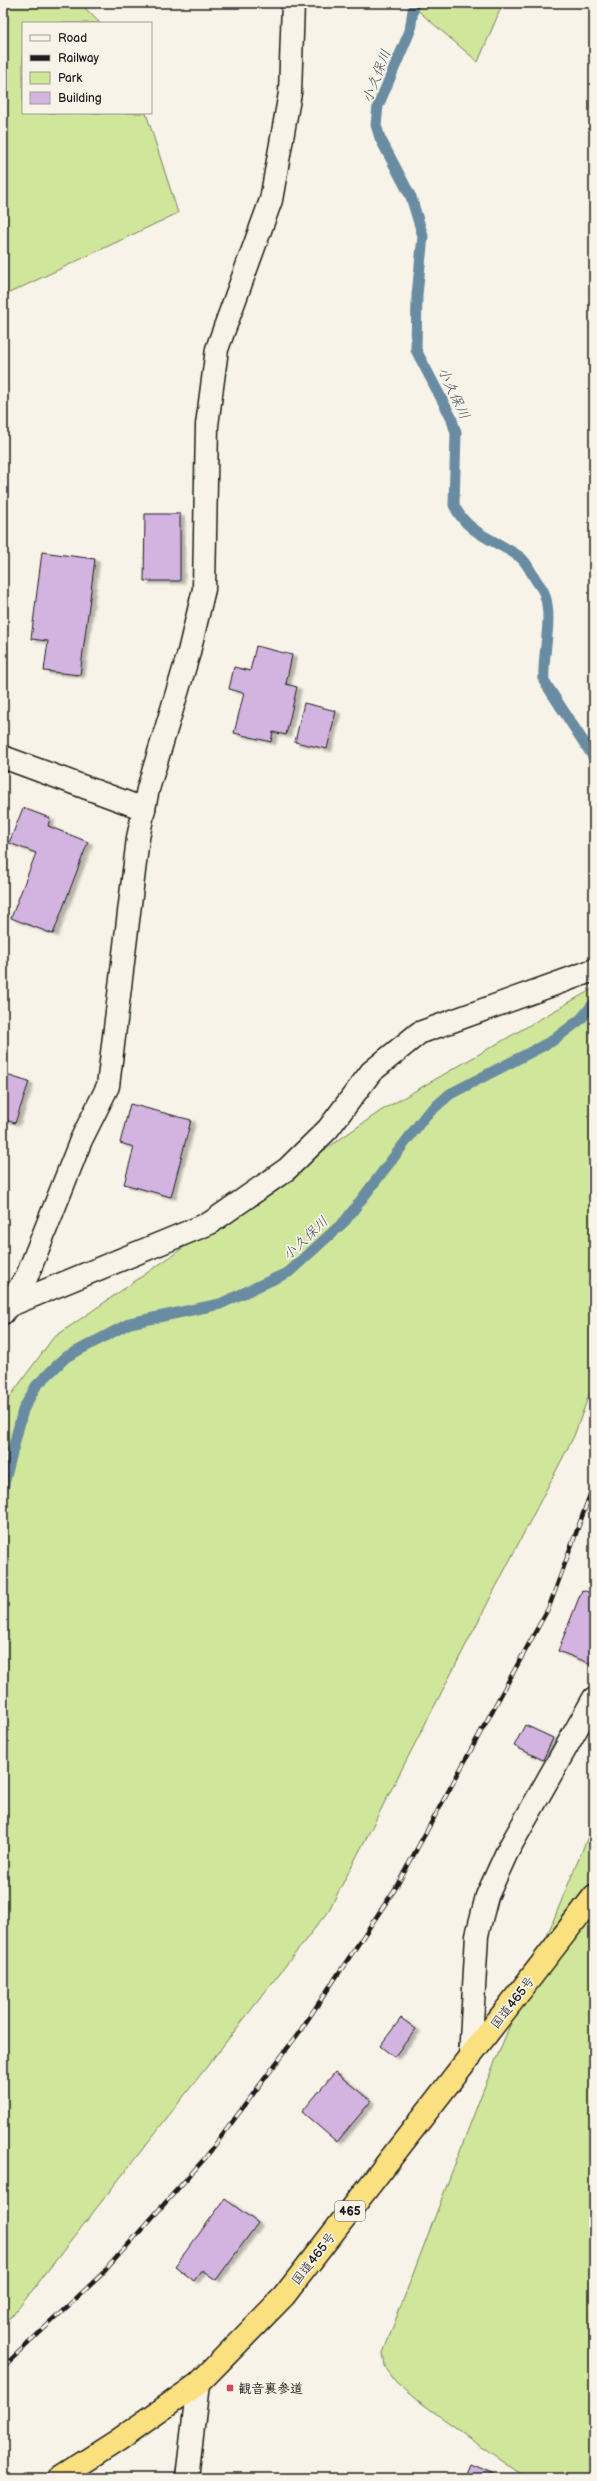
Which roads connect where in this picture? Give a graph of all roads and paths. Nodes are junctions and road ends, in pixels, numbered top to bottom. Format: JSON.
{"nodes":[{"id":1,"x":293,"y":3,"type":"edge"},
{"id":2,"x":3,"y":757,"type":"edge"},
{"id":3,"x":144,"y":809,"type":"junction"},
{"id":4,"x":593,"y":971,"type":"edge"},
{"id":5,"x":6,"y":1309,"type":"edge"},
{"id":6,"x":594,"y":1698,"type":"edge"},
{"id":7,"x":594,"y":1896,"type":"edge"},
{"id":8,"x":470,"y":2057,"type":"junction"},
{"id":9,"x":198,"y":2384,"type":"junction"},
{"id":10,"x":59,"y":2478,"type":"edge"},
{"id":11,"x":187,"y":2478,"type":"edge"}],
"edges":[{"from":1,"to":3,"type":"street"},
{"from":2,"to":3,"type":"street"},
{"from":3,"to":5,"type":"street"},
{"from":4,"to":5,"type":"street"},
{"from":6,"to":8,"type":"street"},
{"from":7,"to":8,"type":"highway","name":"国道465号","number":"465"},
{"from":8,"to":9,"type":"highway","name":"国道465号","number":"465"},
{"from":9,"to":10,"type":"highway","name":"国道465号","number":"465"},
{"from":9,"to":11,"type":"street"}]}
